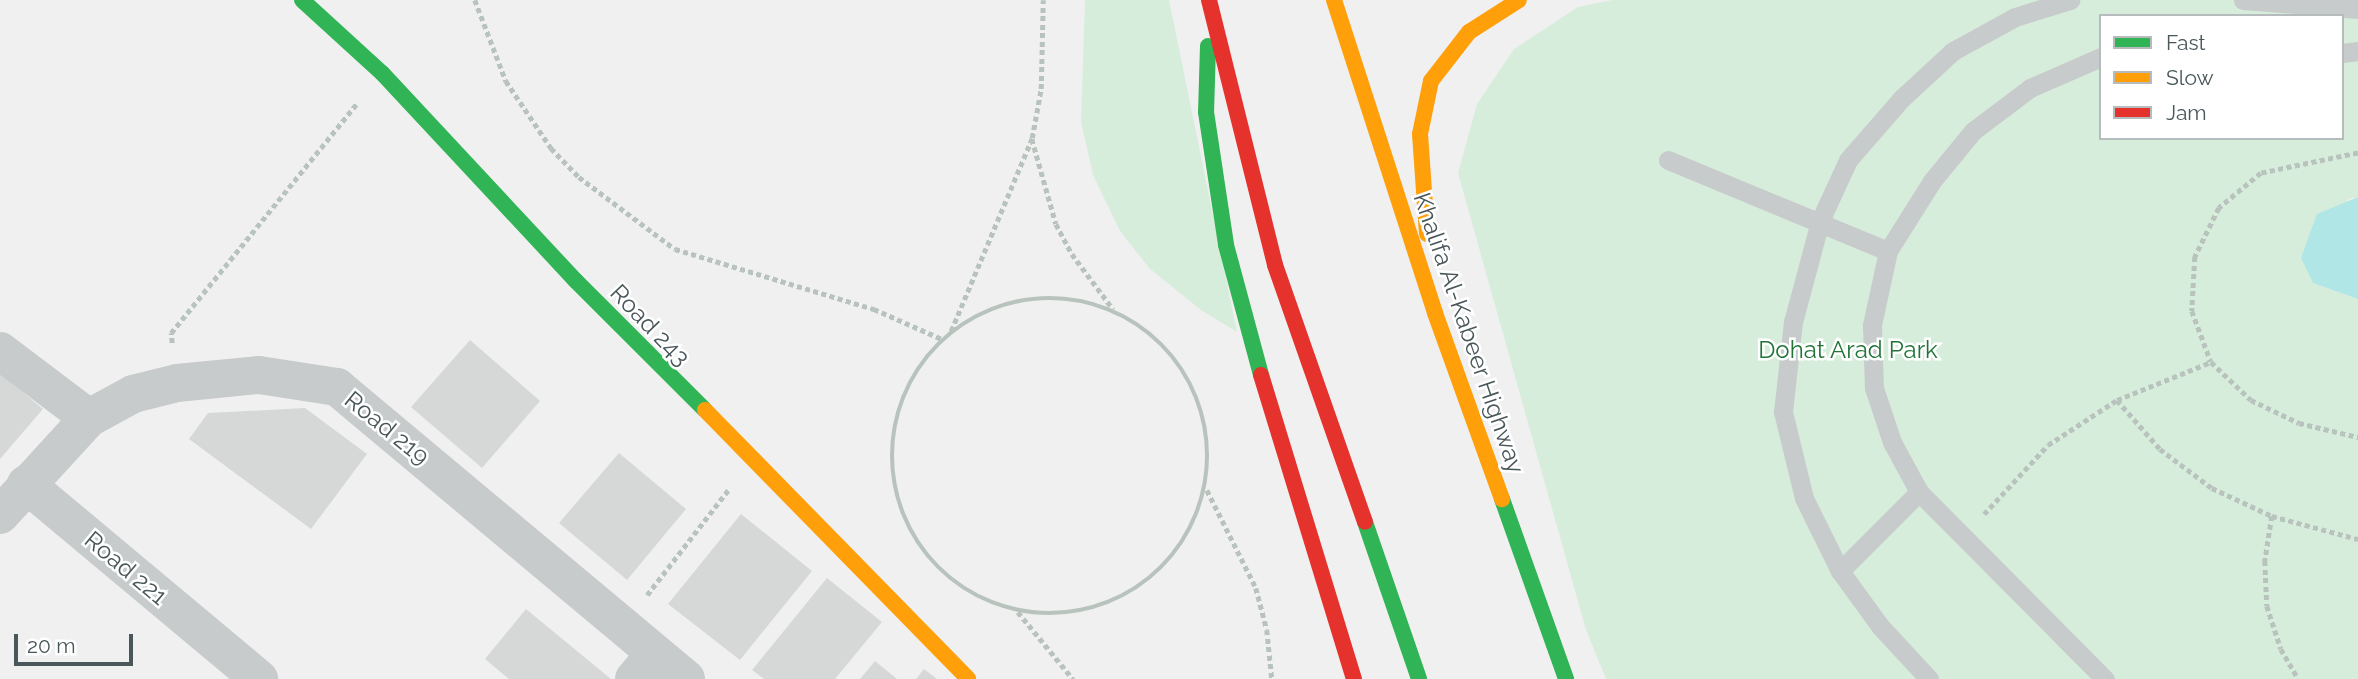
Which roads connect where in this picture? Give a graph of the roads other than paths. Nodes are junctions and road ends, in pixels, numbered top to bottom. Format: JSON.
{"nodes":[{"id":1,"x":302,"y":0,"type":"edge"},
{"id":2,"x":1334,"y":0,"type":"edge"},
{"id":3,"x":1519,"y":0,"type":"edge"},
{"id":4,"x":2070,"y":0,"type":"edge"},
{"id":5,"x":2243,"y":0,"type":"edge"},
{"id":6,"x":1210,"y":3,"type":"edge"},
{"id":7,"x":2358,"y":9,"type":"edge"},
{"id":8,"x":2099,"y":58,"type":"edge"},
{"id":9,"x":1668,"y":160,"type":"dead end"},
{"id":10,"x":1820,"y":221,"type":"junction"},
{"id":11,"x":1888,"y":251,"type":"junction"},
{"id":12,"x":1436,"y":313,"type":"junction"},
{"id":13,"x":0,"y":351,"type":"edge"},
{"id":14,"x":89,"y":418,"type":"junction"},
{"id":15,"x":26,"y":484,"type":"junction"},
{"id":16,"x":1919,"y":492,"type":"junction"},
{"id":17,"x":0,"y":515,"type":"edge"},
{"id":18,"x":1840,"y":571,"type":"junction"},
{"id":19,"x":644,"y":667,"type":"edge"},
{"id":20,"x":260,"y":679,"type":"edge"},
{"id":21,"x":686,"y":679,"type":"edge"},
{"id":22,"x":968,"y":679,"type":"edge"},
{"id":23,"x":1354,"y":679,"type":"edge"},
{"id":24,"x":1419,"y":679,"type":"edge"},
{"id":25,"x":1566,"y":679,"type":"edge"},
{"id":26,"x":1929,"y":679,"type":"edge"},
{"id":27,"x":2105,"y":679,"type":"edge"}],
"edges":[{"from":1,"to":22,"type":"main road","name":"Road 243"},
{"from":2,"to":12,"type":"main road","name":"Khalifa Al-Kabeer Highway"},
{"from":3,"to":12,"type":"main road"},
{"from":4,"to":10,"type":"lane"},
{"from":5,"to":7,"type":"lane"},
{"from":6,"to":23,"type":"main road"},
{"from":6,"to":24,"type":"main road"},
{"from":8,"to":11,"type":"lane"},
{"from":9,"to":10,"type":"lane"},
{"from":10,"to":11,"type":"lane"},
{"from":10,"to":18,"type":"lane"},
{"from":11,"to":16,"type":"lane"},
{"from":12,"to":25,"type":"main road","name":"Khalifa Al-Kabeer Highway"},
{"from":13,"to":14,"type":"street"},
{"from":14,"to":15,"type":"street"},
{"from":14,"to":19,"type":"street","name":"Road 219"},
{"from":15,"to":17,"type":"street"},
{"from":15,"to":20,"type":"street","name":"Road 221"},
{"from":16,"to":18,"type":"lane"},
{"from":16,"to":27,"type":"lane"},
{"from":18,"to":26,"type":"lane"},
{"from":19,"to":21,"type":"street","name":"Road 219"}]}
